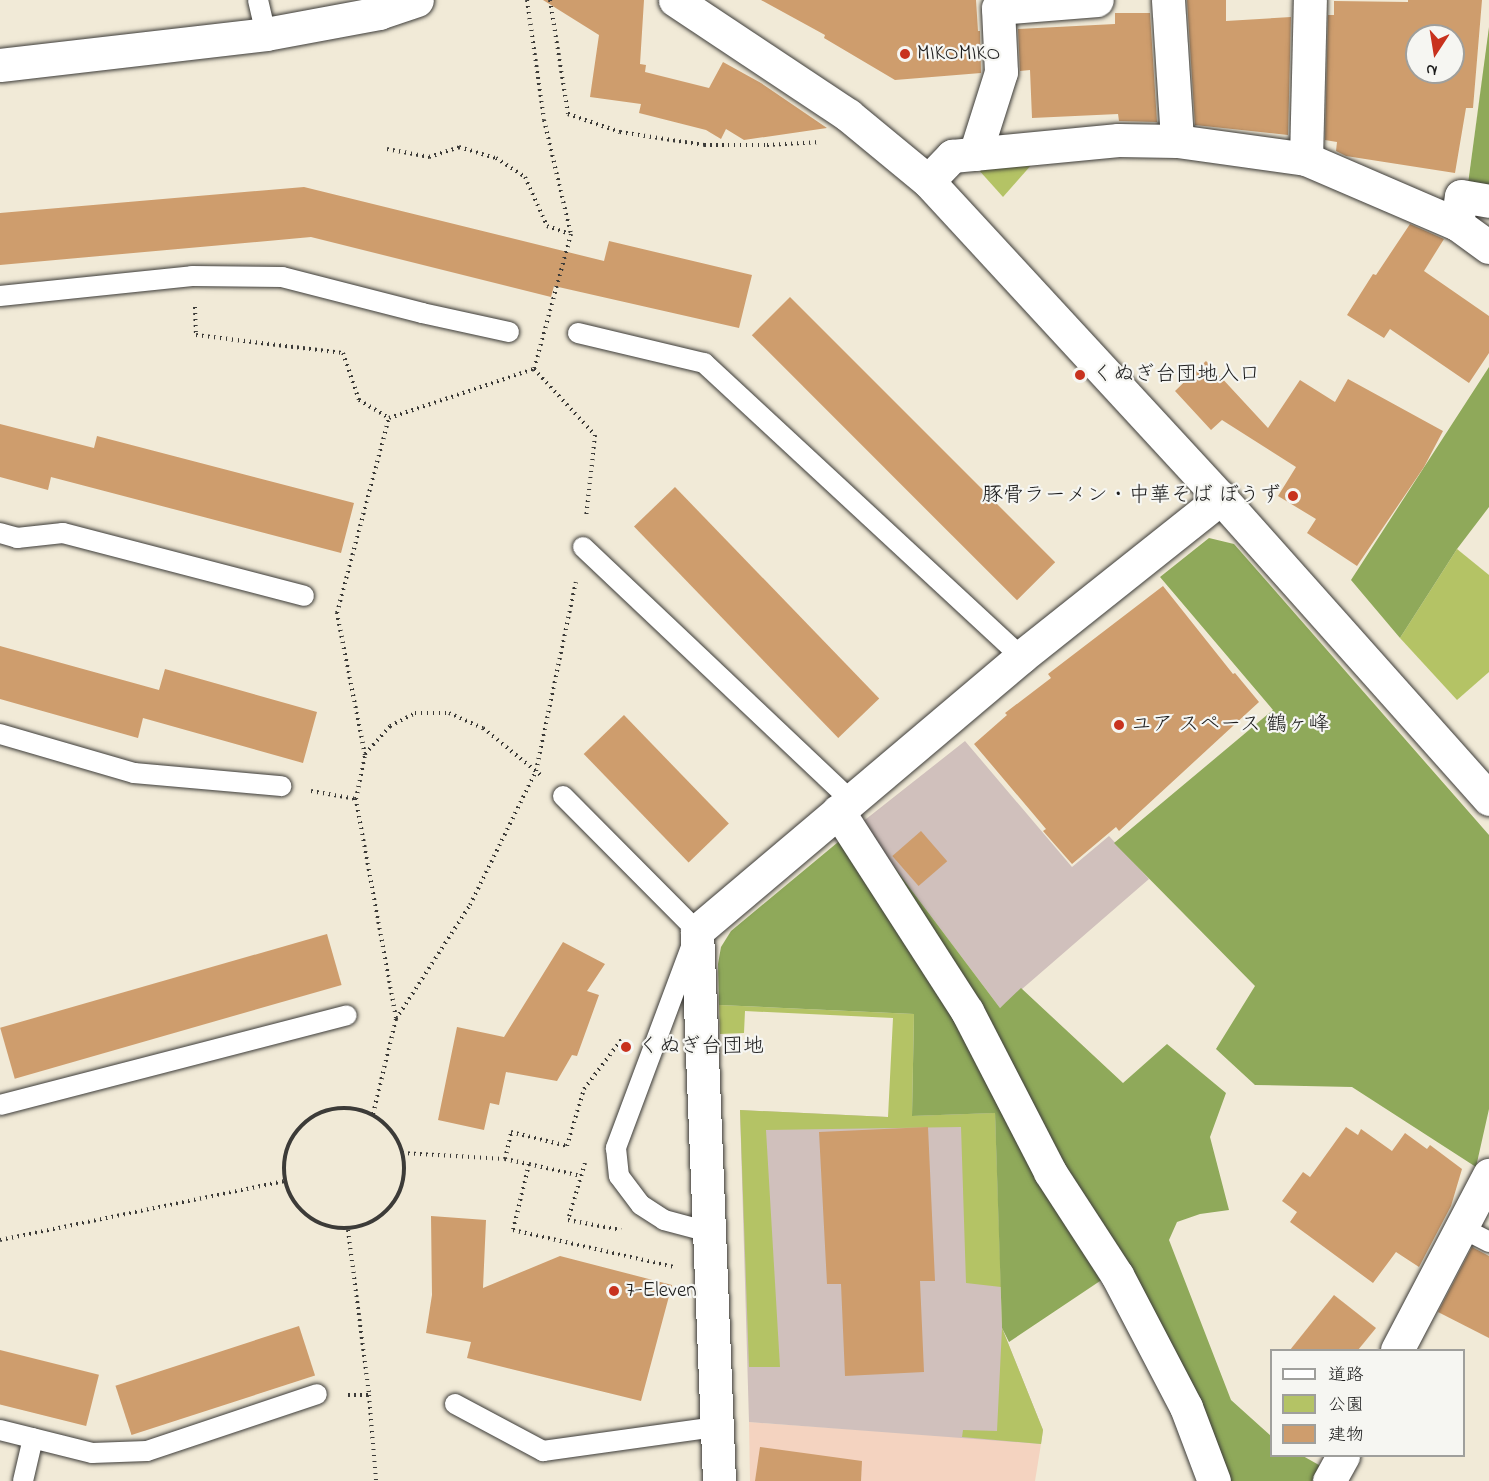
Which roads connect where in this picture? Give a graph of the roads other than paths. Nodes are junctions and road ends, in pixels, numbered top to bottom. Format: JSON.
{"nodes":[{"id":1,"x":258,"y":0,"type":"edge"},
{"id":2,"x":417,"y":0,"type":"edge"},
{"id":3,"x":675,"y":0,"type":"edge"},
{"id":4,"x":1097,"y":0,"type":"edge"},
{"id":5,"x":1168,"y":0,"type":"edge"},
{"id":6,"x":1310,"y":0,"type":"edge"},
{"id":7,"x":266,"y":34,"type":"junction"},
{"id":8,"x":0,"y":65,"type":"edge"},
{"id":9,"x":1177,"y":141,"type":"junction"},
{"id":10,"x":975,"y":154,"type":"junction"},
{"id":11,"x":1306,"y":159,"type":"junction"},
{"id":12,"x":928,"y":181,"type":"junction"},
{"id":13,"x":1489,"y":201,"type":"edge"},
{"id":14,"x":1457,"y":224,"type":"junction"},
{"id":15,"x":1489,"y":247,"type":"edge"},
{"id":16,"x":0,"y":296,"type":"edge"},
{"id":17,"x":509,"y":332,"type":"dead end"},
{"id":18,"x":578,"y":333,"type":"dead end"},
{"id":19,"x":1221,"y":498,"type":"junction"},
{"id":20,"x":0,"y":533,"type":"edge"},
{"id":21,"x":583,"y":547,"type":"road end"},
{"id":22,"x":304,"y":596,"type":"dead end"},
{"id":23,"x":1021,"y":657,"type":"junction"},
{"id":24,"x":0,"y":734,"type":"edge"},
{"id":25,"x":281,"y":786,"type":"road end"},
{"id":26,"x":562,"y":796,"type":"road end"},
{"id":27,"x":1489,"y":799,"type":"edge"},
{"id":28,"x":844,"y":806,"type":"junction"},
{"id":29,"x":698,"y":931,"type":"junction"},
{"id":30,"x":347,"y":1015,"type":"dead end"},
{"id":31,"x":0,"y":1105,"type":"edge"},
{"id":32,"x":1489,"y":1175,"type":"edge"},
{"id":33,"x":1460,"y":1227,"type":"junction"},
{"id":34,"x":709,"y":1232,"type":"junction"},
{"id":35,"x":1489,"y":1242,"type":"edge"},
{"id":36,"x":1398,"y":1349,"type":"edge"},
{"id":37,"x":317,"y":1395,"type":"road end"},
{"id":38,"x":455,"y":1404,"type":"dead end"},
{"id":39,"x":716,"y":1427,"type":"junction"},
{"id":40,"x":0,"y":1430,"type":"edge"},
{"id":41,"x":33,"y":1438,"type":"junction"},
{"id":42,"x":1341,"y":1457,"type":"edge"},
{"id":43,"x":23,"y":1481,"type":"edge"},
{"id":44,"x":718,"y":1481,"type":"edge"},
{"id":45,"x":1214,"y":1481,"type":"edge"},
{"id":46,"x":1329,"y":1481,"type":"edge"}],
"edges":[{"from":1,"to":7,"type":"lane"},
{"from":2,"to":7,"type":"street"},
{"from":3,"to":12,"type":"street"},
{"from":4,"to":10,"type":"street"},
{"from":5,"to":9,"type":"street"},
{"from":6,"to":11,"type":"street"},
{"from":7,"to":8,"type":"street"},
{"from":9,"to":10,"type":"street"},
{"from":9,"to":11,"type":"street"},
{"from":10,"to":12,"type":"street"},
{"from":11,"to":14,"type":"street"},
{"from":12,"to":19,"type":"street"},
{"from":13,"to":14,"type":"street"},
{"from":14,"to":15,"type":"street"},
{"from":16,"to":17,"type":"lane"},
{"from":18,"to":23,"type":"lane"},
{"from":19,"to":23,"type":"street"},
{"from":19,"to":27,"type":"street"},
{"from":20,"to":22,"type":"lane"},
{"from":21,"to":28,"type":"lane"},
{"from":23,"to":28,"type":"street"},
{"from":24,"to":25,"type":"lane"},
{"from":26,"to":29,"type":"lane"},
{"from":28,"to":29,"type":"street"},
{"from":28,"to":45,"type":"street"},
{"from":29,"to":34,"type":"street"},
{"from":29,"to":34,"type":"lane"},
{"from":30,"to":31,"type":"lane"},
{"from":32,"to":33,"type":"street"},
{"from":33,"to":35,"type":"lane"},
{"from":33,"to":36,"type":"street"},
{"from":34,"to":39,"type":"street"},
{"from":37,"to":41,"type":"lane"},
{"from":38,"to":39,"type":"lane"},
{"from":39,"to":44,"type":"street"},
{"from":40,"to":41,"type":"lane"},
{"from":41,"to":43,"type":"lane"},
{"from":42,"to":46,"type":"street"}]}
